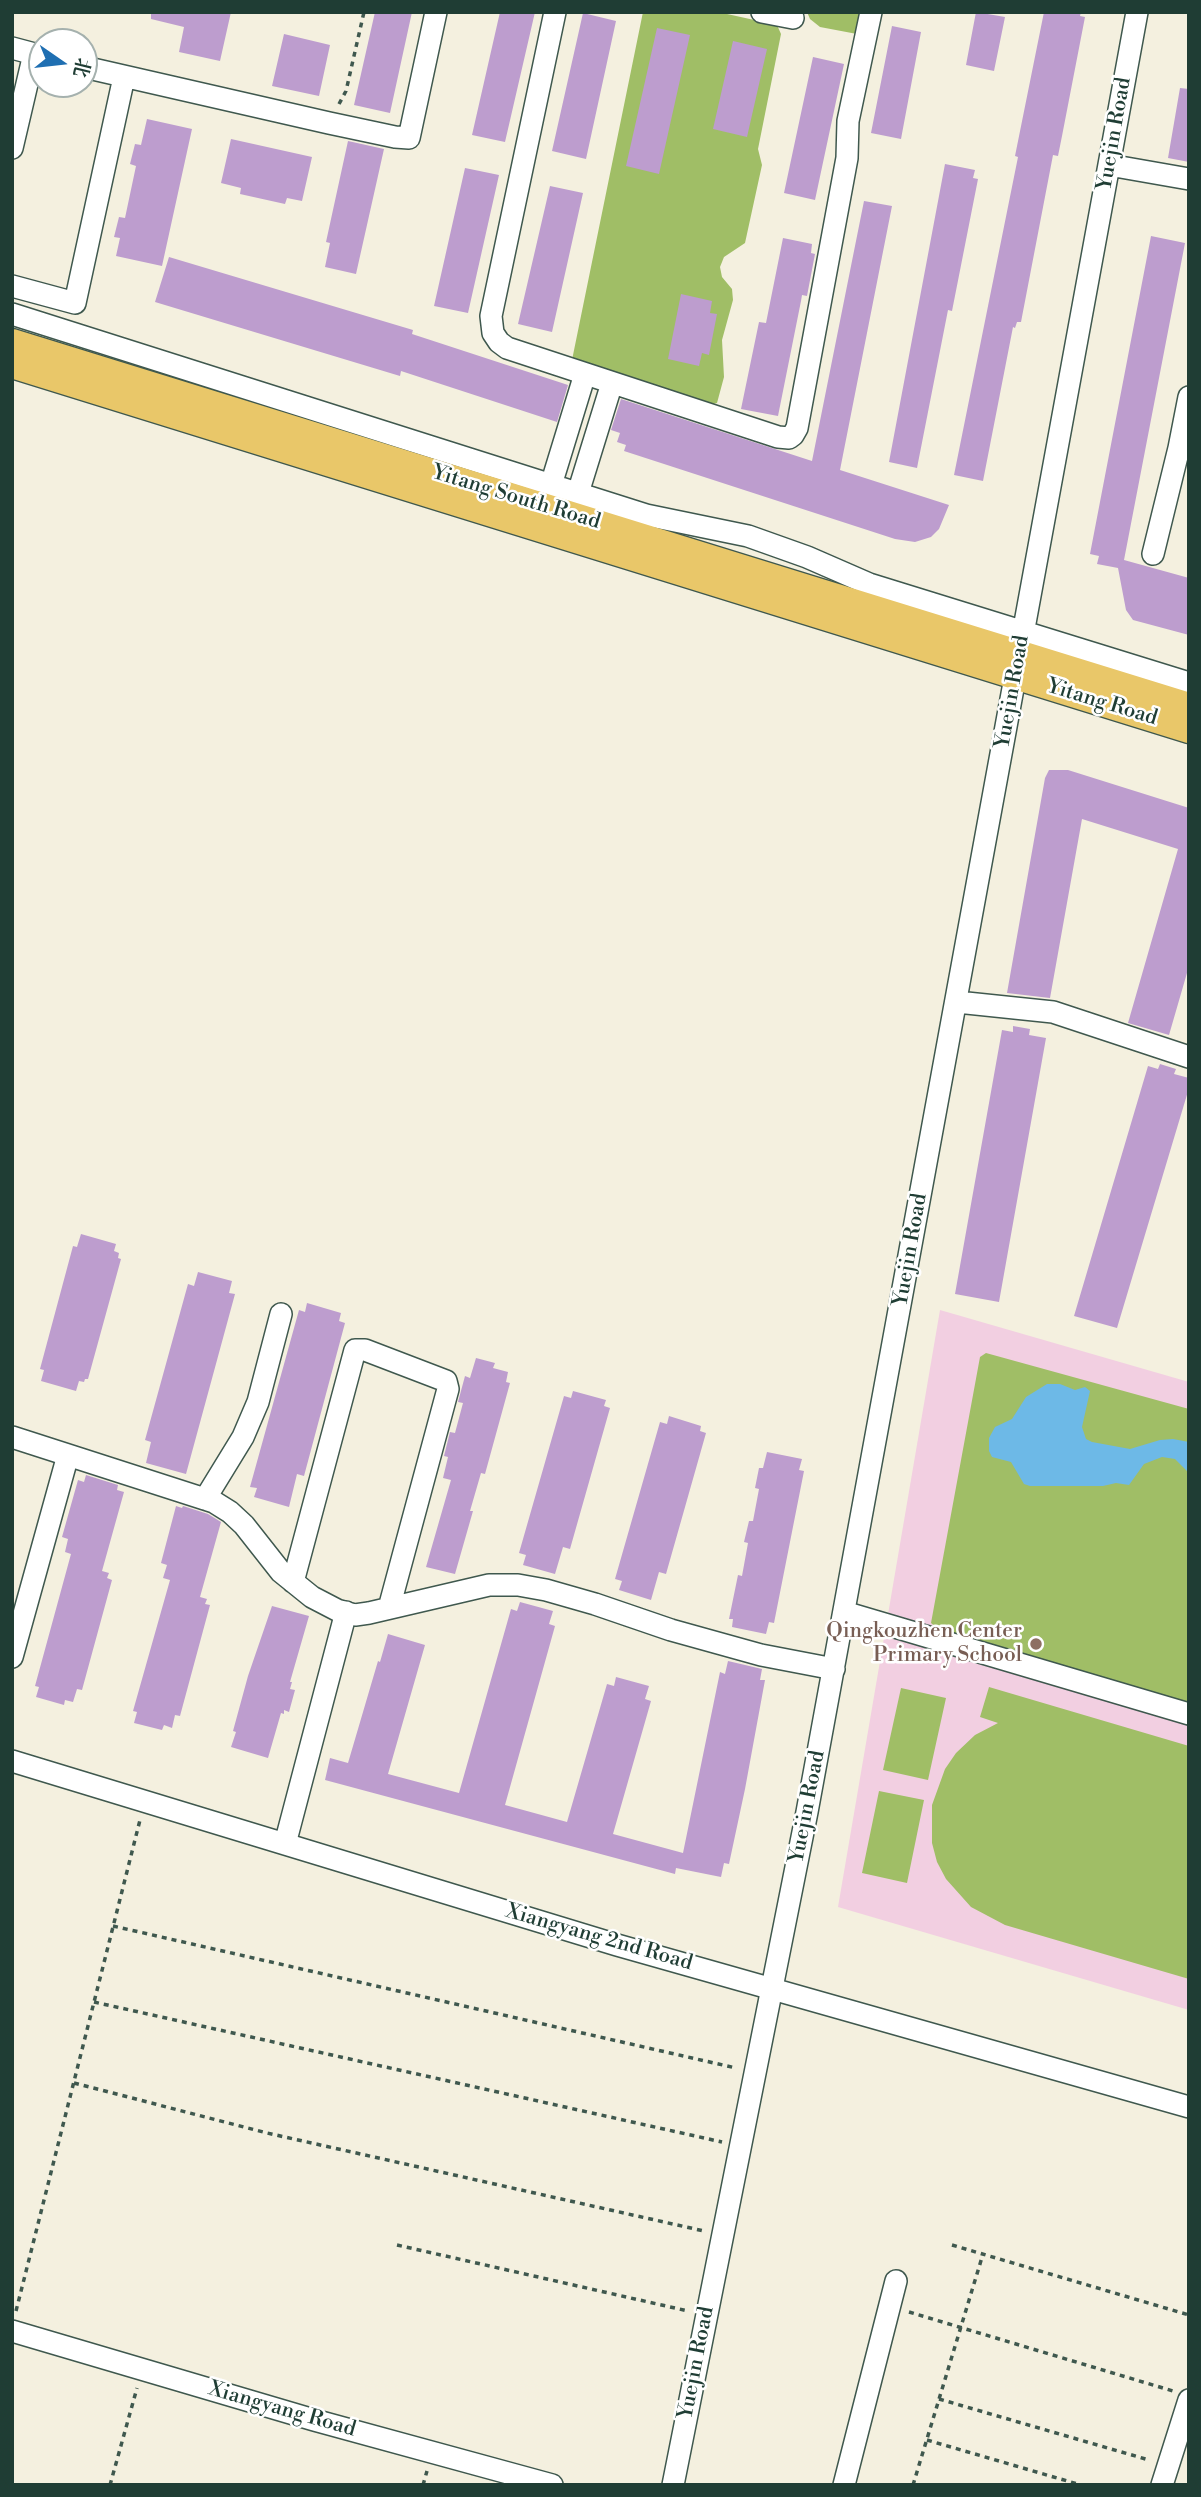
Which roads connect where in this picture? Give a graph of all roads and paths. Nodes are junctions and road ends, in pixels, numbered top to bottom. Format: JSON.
{"nodes":[{"id":1,"x":363,"y":12,"type":"edge"},
{"id":2,"x":436,"y":12,"type":"edge"},
{"id":3,"x":555,"y":12,"type":"edge"},
{"id":4,"x":762,"y":12,"type":"edge"},
{"id":5,"x":871,"y":12,"type":"edge"},
{"id":6,"x":1137,"y":12,"type":"edge"},
{"id":7,"x":793,"y":18,"type":"dead end"},
{"id":8,"x":98,"y":70,"type":"edge"},
{"id":9,"x":124,"y":77,"type":"junction"},
{"id":10,"x":28,"y":91,"type":"edge"},
{"id":11,"x":329,"y":123,"type":"junction"},
{"id":12,"x":12,"y":148,"type":"edge"},
{"id":13,"x":1109,"y":165,"type":"junction"},
{"id":14,"x":1189,"y":179,"type":"edge"},
{"id":15,"x":20,"y":288,"type":"edge"},
{"id":16,"x":15,"y":336,"type":"edge"},
{"id":17,"x":585,"y":374,"type":"junction"},
{"id":18,"x":612,"y":383,"type":"junction"},
{"id":19,"x":1189,"y":397,"type":"edge"},
{"id":20,"x":1184,"y":449,"type":"edge"},
{"id":21,"x":551,"y":485,"type":"junction"},
{"id":22,"x":578,"y":493,"type":"junction"},
{"id":23,"x":1153,"y":554,"type":"dead end"},
{"id":24,"x":1020,"y":654,"type":"junction"},
{"id":25,"x":1189,"y":682,"type":"edge"},
{"id":26,"x":1189,"y":706,"type":"edge"},
{"id":27,"x":1189,"y":730,"type":"edge"},
{"id":28,"x":957,"y":1002,"type":"junction"},
{"id":29,"x":1189,"y":1057,"type":"edge"},
{"id":30,"x":281,"y":1314,"type":"dead end"},
{"id":31,"x":12,"y":1437,"type":"edge"},
{"id":32,"x":68,"y":1455,"type":"junction"},
{"id":33,"x":205,"y":1499,"type":"junction"},
{"id":34,"x":293,"y":1582,"type":"junction"},
{"id":35,"x":389,"y":1608,"type":"junction"},
{"id":36,"x":346,"y":1612,"type":"junction"},
{"id":37,"x":844,"y":1612,"type":"junction"},
{"id":38,"x":12,"y":1657,"type":"edge"},
{"id":39,"x":834,"y":1669,"type":"junction"},
{"id":40,"x":1189,"y":1714,"type":"edge"},
{"id":41,"x":12,"y":1761,"type":"edge"},
{"id":42,"x":145,"y":1801,"type":"junction"},
{"id":43,"x":285,"y":1844,"type":"junction"},
{"id":44,"x":113,"y":1926,"type":"junction"},
{"id":45,"x":772,"y":1989,"type":"junction"},
{"id":46,"x":94,"y":2002,"type":"junction"},
{"id":47,"x":755,"y":2072,"type":"junction"},
{"id":48,"x":74,"y":2083,"type":"junction"},
{"id":49,"x":1189,"y":2107,"type":"edge"},
{"id":50,"x":741,"y":2147,"type":"junction"},
{"id":51,"x":723,"y":2235,"type":"junction"},
{"id":52,"x":397,"y":2245,"type":"dead end"},
{"id":53,"x":952,"y":2245,"type":"dead end"},
{"id":54,"x":983,"y":2254,"type":"junction"},
{"id":55,"x":896,"y":2281,"type":"dead end"},
{"id":56,"x":890,"y":2306,"type":"junction"},
{"id":57,"x":1189,"y":2315,"type":"edge"},
{"id":58,"x":707,"y":2316,"type":"junction"},
{"id":59,"x":14,"y":2321,"type":"edge"},
{"id":60,"x":961,"y":2328,"type":"junction"},
{"id":61,"x":142,"y":2369,"type":"junction"},
{"id":62,"x":1182,"y":2396,"type":"edge"},
{"id":63,"x":939,"y":2399,"type":"junction"},
{"id":64,"x":927,"y":2440,"type":"junction"},
{"id":65,"x":1165,"y":2475,"type":"edge"},
{"id":66,"x":110,"y":2485,"type":"edge"},
{"id":67,"x":552,"y":2485,"type":"edge"},
{"id":68,"x":673,"y":2485,"type":"edge"},
{"id":69,"x":844,"y":2485,"type":"edge"},
{"id":70,"x":913,"y":2485,"type":"edge"},
{"id":71,"x":1081,"y":2485,"type":"edge"}],
"edges":[{"from":1,"to":11,"type":"path"},
{"from":2,"to":11,"type":"street"},
{"from":3,"to":17,"type":"street"},
{"from":4,"to":7,"type":"street"},
{"from":5,"to":18,"type":"street"},
{"from":6,"to":13,"type":"street","name":"Yuejin Road"},
{"from":8,"to":9,"type":"street"},
{"from":9,"to":11,"type":"street"},
{"from":9,"to":15,"type":"street"},
{"from":10,"to":12,"type":"street"},
{"from":13,"to":14,"type":"street"},
{"from":13,"to":24,"type":"street","name":"Yuejin Road"},
{"from":15,"to":16,"type":"street"},
{"from":16,"to":21,"type":"street"},
{"from":16,"to":24,"type":"main road","name":"Yitang South Road"},
{"from":17,"to":18,"type":"street"},
{"from":17,"to":21,"type":"street"},
{"from":18,"to":22,"type":"street"},
{"from":19,"to":20,"type":"street"},
{"from":20,"to":23,"type":"street"},
{"from":21,"to":22,"type":"street"},
{"from":22,"to":24,"type":"street"},
{"from":24,"to":25,"type":"street"},
{"from":24,"to":26,"type":"main road","name":"Yitang Road"},
{"from":24,"to":27,"type":"main road","name":"Yitang Road"},
{"from":24,"to":28,"type":"street","name":"Yuejin Road"},
{"from":28,"to":29,"type":"street"},
{"from":28,"to":37,"type":"street","name":"Yuejin Road"},
{"from":30,"to":33,"type":"street"},
{"from":31,"to":32,"type":"street"},
{"from":32,"to":33,"type":"street"},
{"from":32,"to":38,"type":"street"},
{"from":33,"to":34,"type":"street"},
{"from":34,"to":35,"type":"street"},
{"from":34,"to":36,"type":"street"},
{"from":35,"to":36,"type":"street"},
{"from":35,"to":39,"type":"street"},
{"from":36,"to":43,"type":"street"},
{"from":37,"to":39,"type":"street","name":"Yuejin Road"},
{"from":37,"to":40,"type":"street"},
{"from":39,"to":45,"type":"street","name":"Yuejin Road"},
{"from":41,"to":42,"type":"street","name":"Xiangyang 2nd Road"},
{"from":42,"to":43,"type":"street","name":"Xiangyang 2nd Road"},
{"from":42,"to":44,"type":"path"},
{"from":43,"to":45,"type":"street","name":"Xiangyang 2nd Road"},
{"from":44,"to":46,"type":"path"},
{"from":44,"to":47,"type":"path"},
{"from":45,"to":47,"type":"street","name":"Yuejin Road"},
{"from":45,"to":49,"type":"street","name":"Xiangyang 2nd Road"},
{"from":46,"to":48,"type":"path"},
{"from":46,"to":50,"type":"path"},
{"from":47,"to":50,"type":"street","name":"Yuejin Road"},
{"from":48,"to":51,"type":"path"},
{"from":48,"to":59,"type":"path"},
{"from":50,"to":51,"type":"street","name":"Yuejin Road"},
{"from":51,"to":58,"type":"street","name":"Yuejin Road"},
{"from":52,"to":58,"type":"path"},
{"from":53,"to":54,"type":"path"},
{"from":54,"to":57,"type":"path"},
{"from":54,"to":60,"type":"path"},
{"from":55,"to":56,"type":"street"},
{"from":56,"to":60,"type":"path"},
{"from":56,"to":69,"type":"street"},
{"from":58,"to":68,"type":"street","name":"Yuejin Road"},
{"from":59,"to":61,"type":"street","name":"Xiangyang Road"},
{"from":60,"to":62,"type":"path"},
{"from":60,"to":63,"type":"path"},
{"from":61,"to":66,"type":"path"},
{"from":61,"to":67,"type":"street","name":"Xiangyang Road"},
{"from":62,"to":65,"type":"street"},
{"from":63,"to":64,"type":"path"},
{"from":63,"to":65,"type":"path"},
{"from":64,"to":70,"type":"path"},
{"from":64,"to":71,"type":"path"}]}
